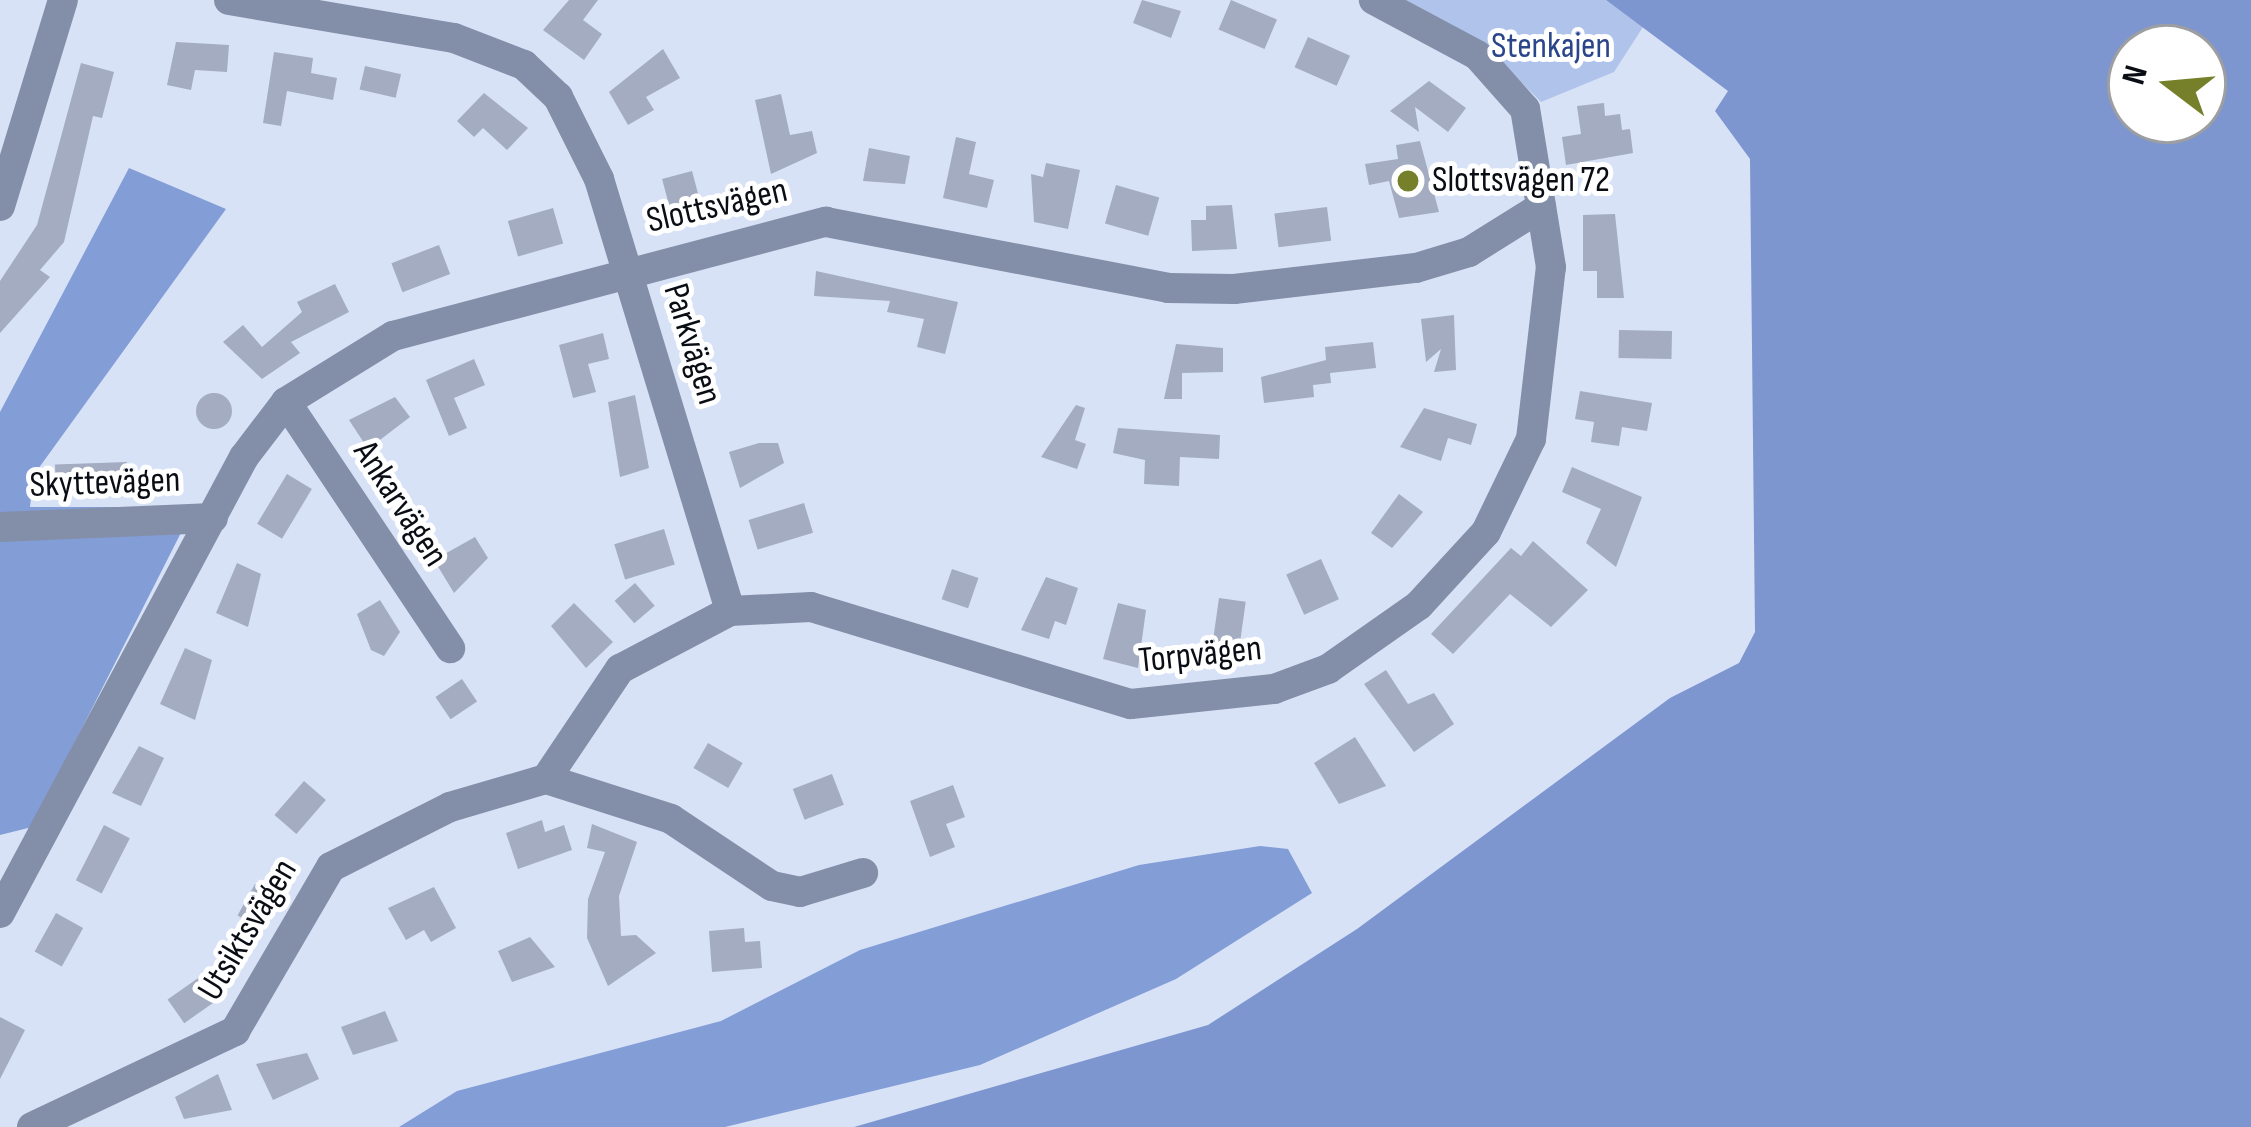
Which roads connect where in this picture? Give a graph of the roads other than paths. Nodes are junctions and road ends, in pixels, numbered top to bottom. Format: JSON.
{"nodes":[{"id":1,"x":63,"y":0,"type":"edge"},
{"id":2,"x":229,"y":0,"type":"edge"},
{"id":3,"x":1374,"y":0,"type":"edge"},
{"id":4,"x":0,"y":206,"type":"edge"},
{"id":5,"x":1541,"y":207,"type":"junction"},
{"id":6,"x":628,"y":267,"type":"junction"},
{"id":7,"x":286,"y":402,"type":"junction"},
{"id":8,"x":213,"y":518,"type":"junction"},
{"id":9,"x":0,"y":527,"type":"edge"},
{"id":10,"x":730,"y":611,"type":"junction"},
{"id":11,"x":450,"y":648,"type":"dead end"},
{"id":12,"x":546,"y":779,"type":"junction"},
{"id":13,"x":863,"y":873,"type":"dead end"},
{"id":14,"x":0,"y":913,"type":"edge"},
{"id":15,"x":32,"y":1127,"type":"edge"}],
"edges":[{"from":1,"to":4,"type":"street"},
{"from":2,"to":6,"type":"street","name":"Parkvägen"},
{"from":3,"to":5,"type":"street"},
{"from":5,"to":6,"type":"street","name":"Slottsvägen"},
{"from":5,"to":10,"type":"street","name":"Torpvägen"},
{"from":6,"to":7,"type":"street","name":"Slottsvägen"},
{"from":6,"to":10,"type":"street","name":"Parkvägen"},
{"from":7,"to":8,"type":"street","name":"Slottsvägen"},
{"from":7,"to":11,"type":"street","name":"Ankarvägen"},
{"from":8,"to":9,"type":"street","name":"Skyttevägen"},
{"from":8,"to":14,"type":"street","name":"Slottsvägen"},
{"from":10,"to":12,"type":"street","name":"Torpvägen"},
{"from":12,"to":13,"type":"street"},
{"from":12,"to":15,"type":"street","name":"Utsiktsvägen"}]}
